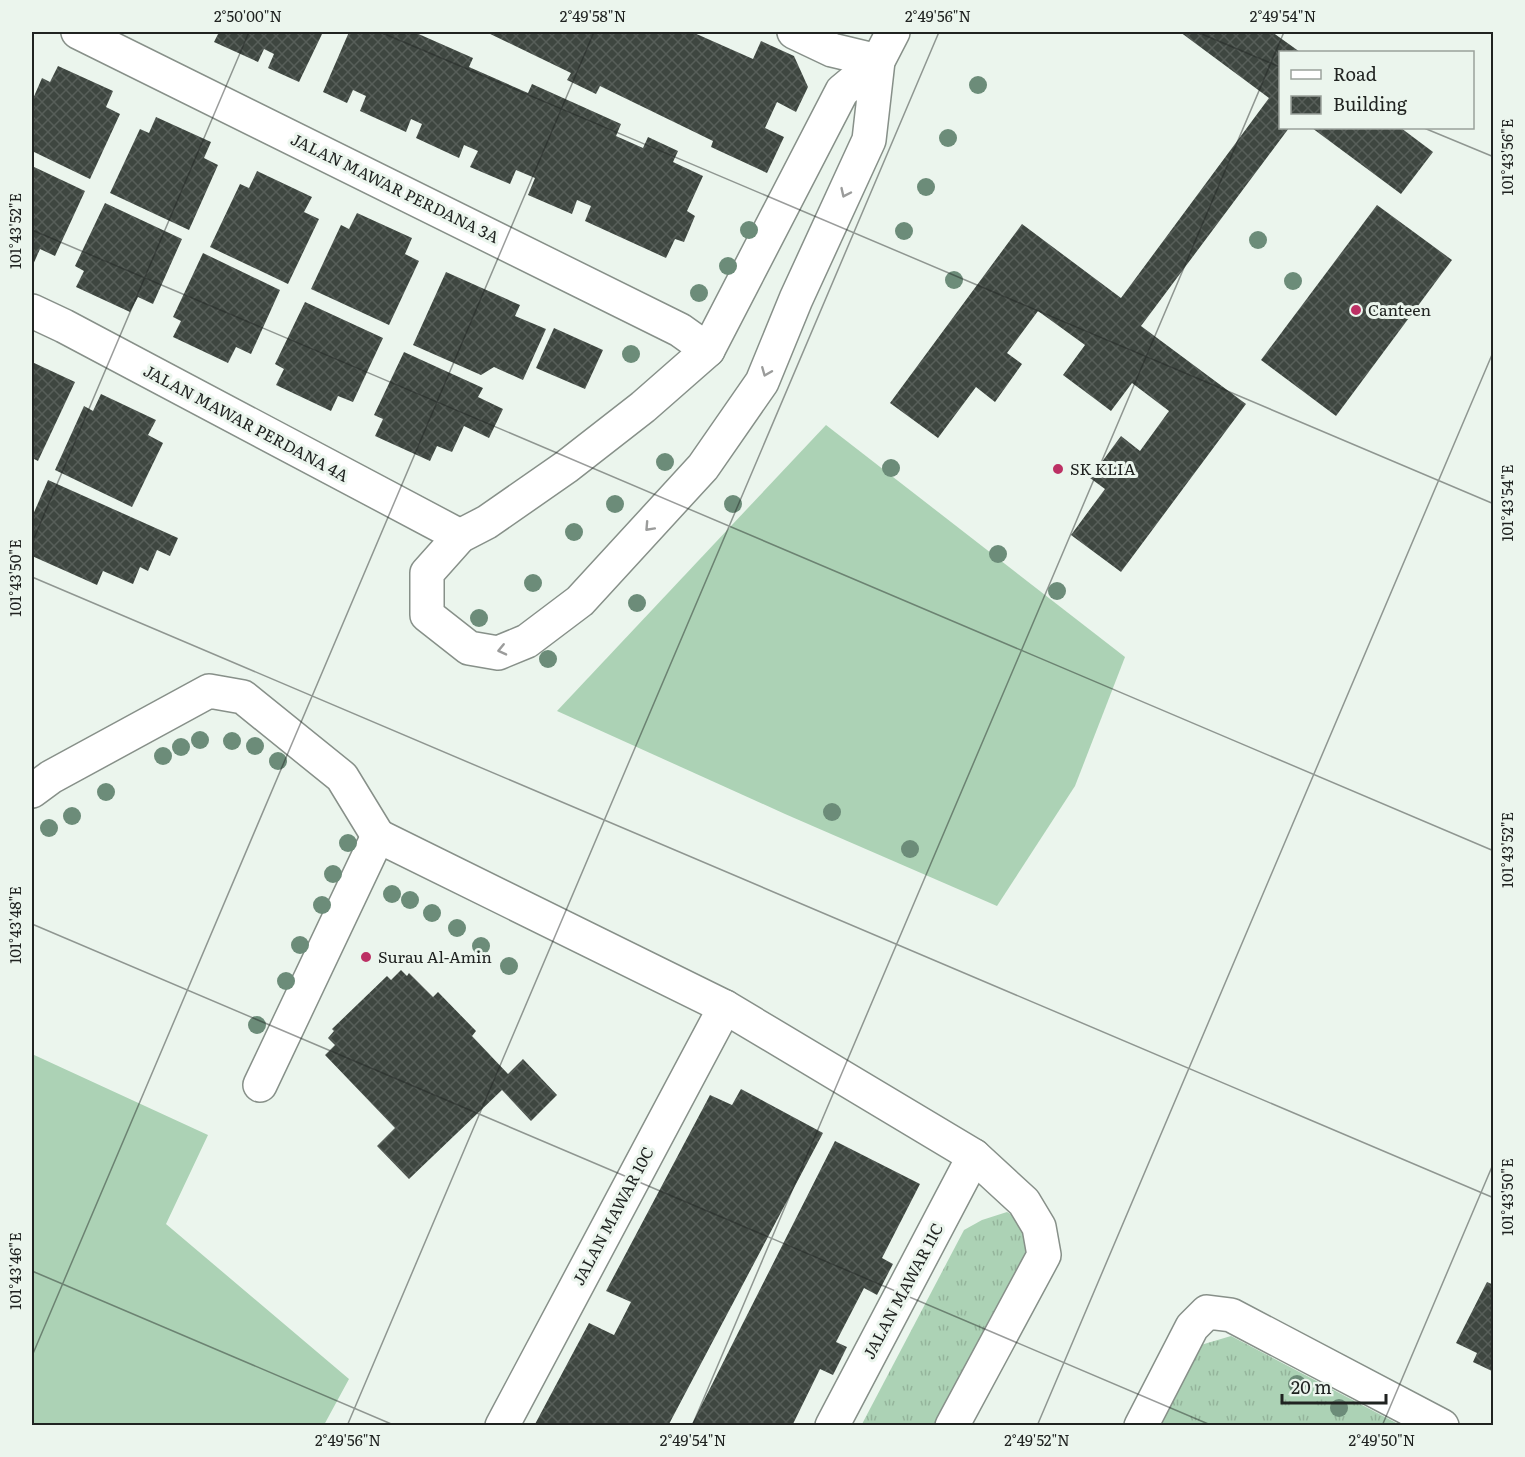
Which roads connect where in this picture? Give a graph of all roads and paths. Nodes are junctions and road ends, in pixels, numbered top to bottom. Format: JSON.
{"nodes":[{"id":1,"x":78,"y":32,"type":"edge"},
{"id":2,"x":794,"y":32,"type":"edge"},
{"id":3,"x":893,"y":32,"type":"edge"},
{"id":4,"x":878,"y":61,"type":"junction"},
{"id":5,"x":32,"y":311,"type":"edge"},
{"id":6,"x":708,"y":350,"type":"junction"},
{"id":7,"x":460,"y":536,"type":"junction"},
{"id":8,"x":32,"y":791,"type":"edge"},
{"id":9,"x":378,"y":836,"type":"junction"},
{"id":10,"x":725,"y":1007,"type":"junction"},
{"id":11,"x":260,"y":1085,"type":"dead end"},
{"id":12,"x":974,"y":1156,"type":"junction"},
{"id":13,"x":502,"y":1425,"type":"edge"},
{"id":14,"x":832,"y":1425,"type":"edge"},
{"id":15,"x":952,"y":1425,"type":"edge"},
{"id":16,"x":1142,"y":1425,"type":"edge"},
{"id":17,"x":1442,"y":1425,"type":"edge"}],
"edges":[{"from":1,"to":6,"type":"street","name":"JALAN MAWAR PERDANA 3A"},
{"from":2,"to":4,"type":"street"},
{"from":3,"to":4,"type":"street"},
{"from":4,"to":6,"type":"street"},
{"from":4,"to":7,"type":"street","one_way":true},
{"from":5,"to":7,"type":"street","name":"JALAN MAWAR PERDANA 4A"},
{"from":6,"to":7,"type":"street"},
{"from":8,"to":9,"type":"street"},
{"from":9,"to":10,"type":"street"},
{"from":9,"to":11,"type":"street"},
{"from":10,"to":12,"type":"street"},
{"from":10,"to":13,"type":"street","name":"JALAN MAWAR 10C"},
{"from":12,"to":14,"type":"street","name":"JALAN MAWAR 11C"},
{"from":12,"to":15,"type":"street"},
{"from":16,"to":17,"type":"street"}]}
